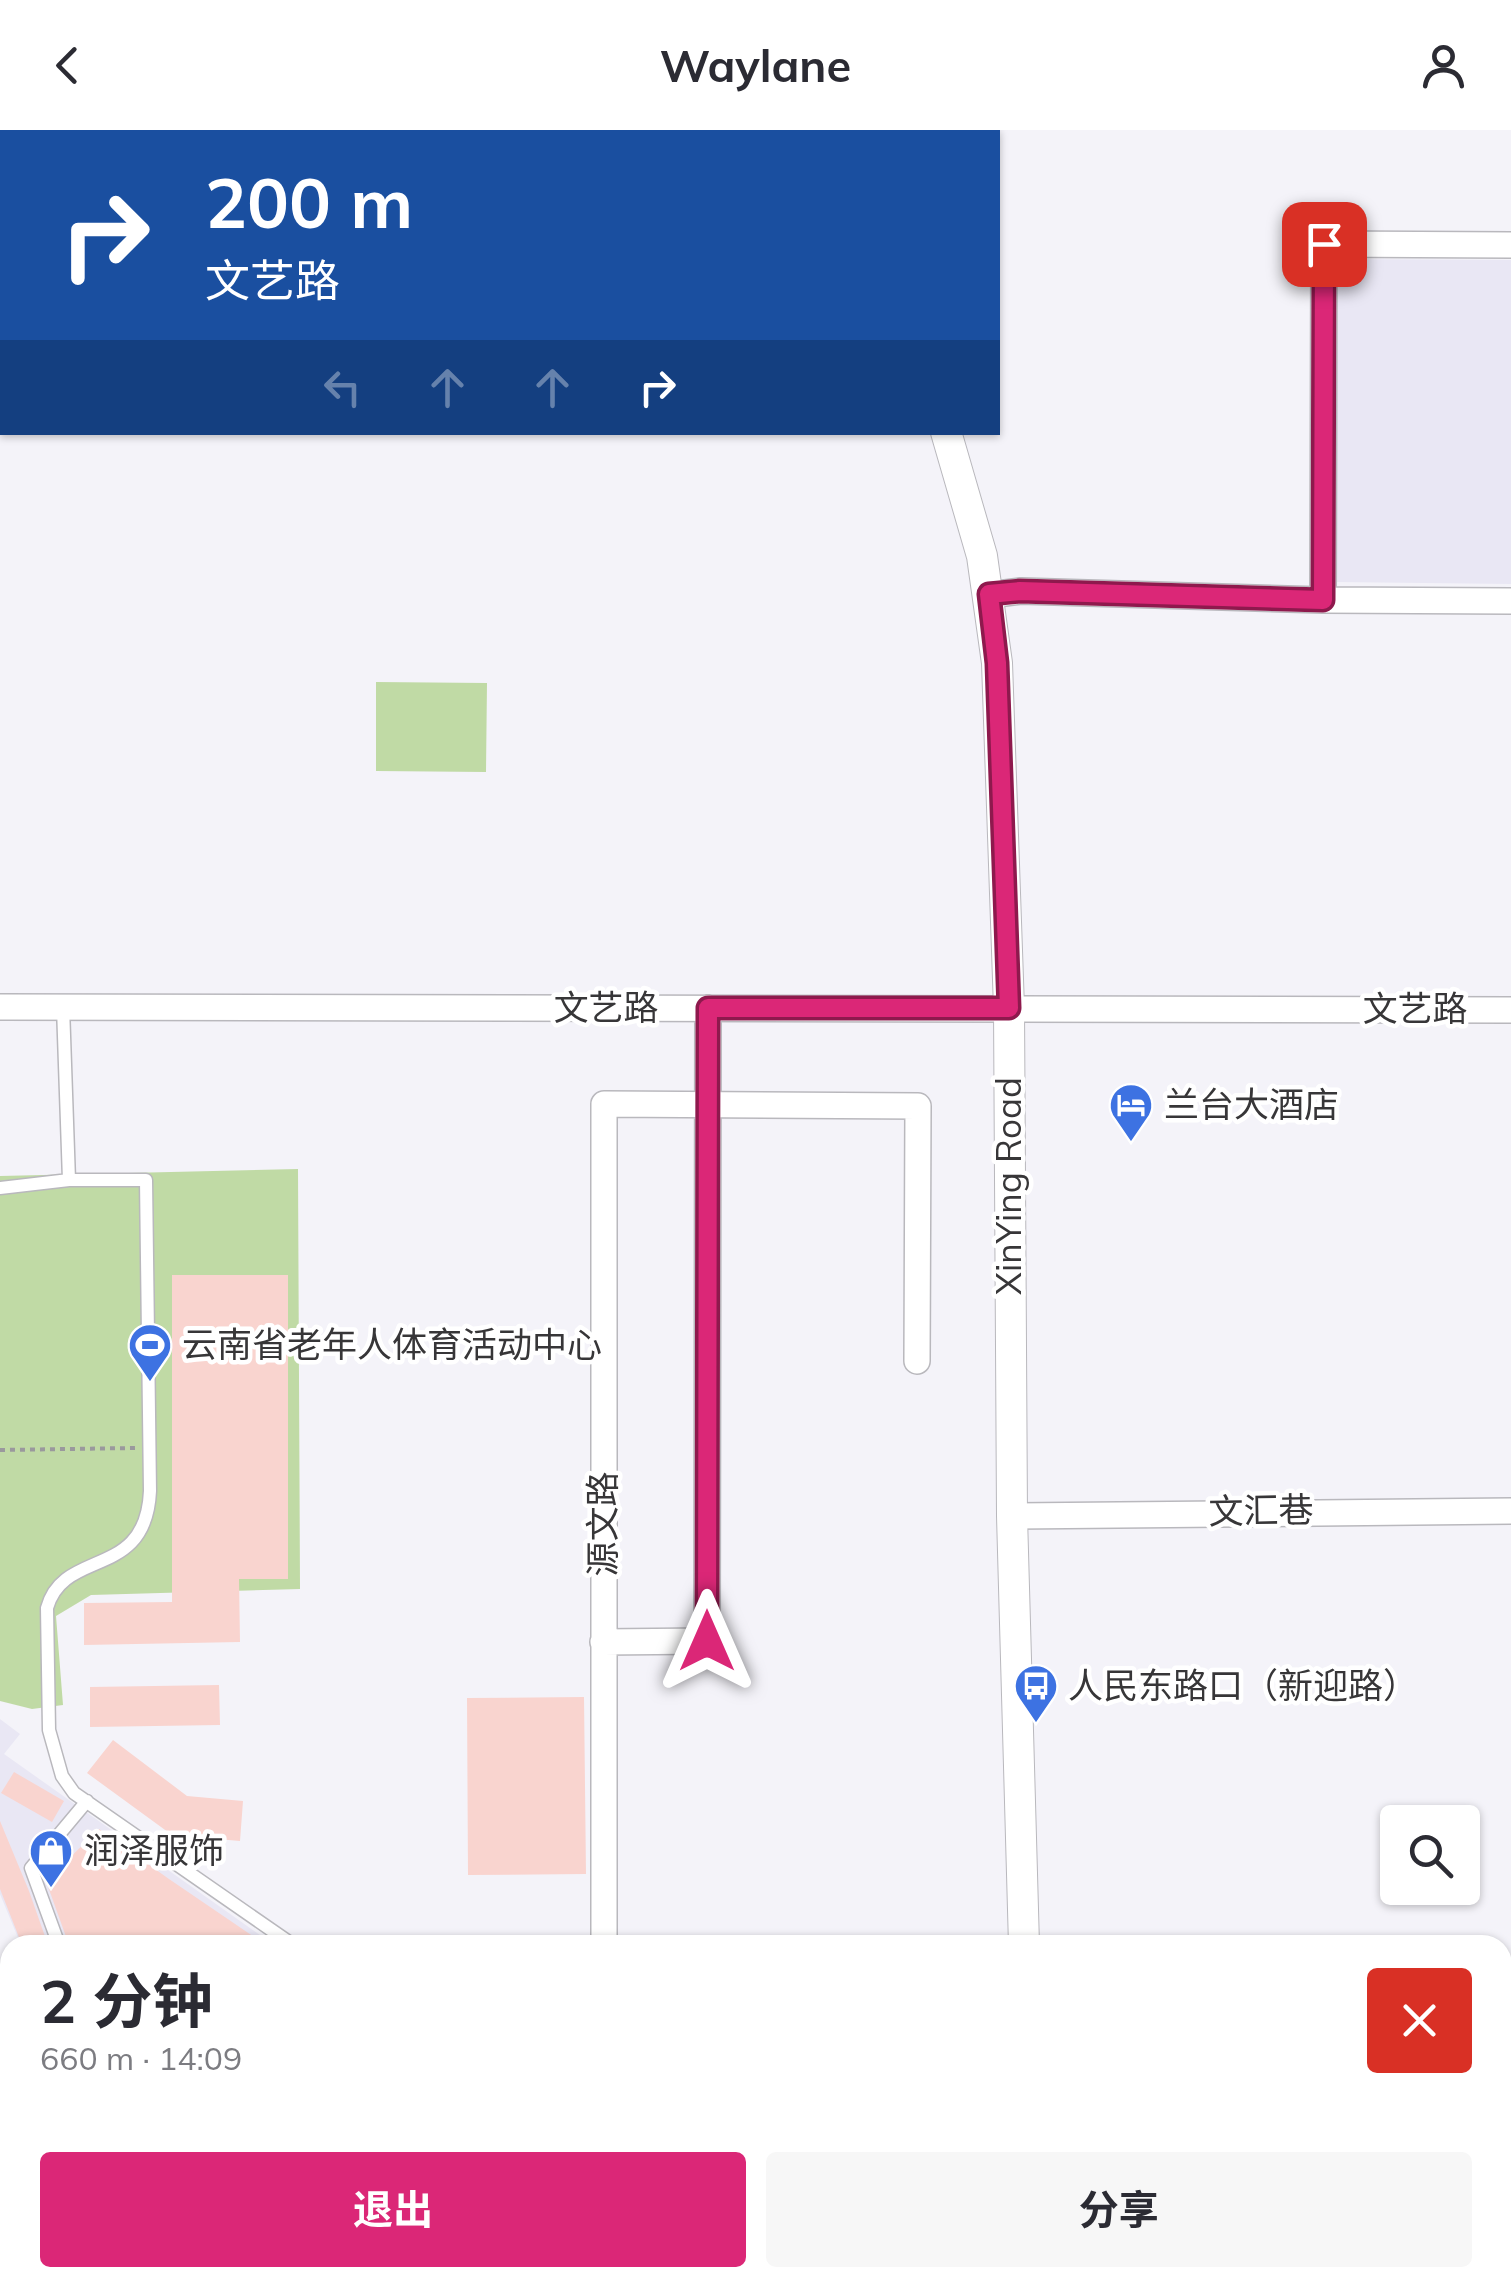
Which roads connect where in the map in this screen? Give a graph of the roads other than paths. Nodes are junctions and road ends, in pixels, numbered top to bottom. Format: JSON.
{"nodes":[{"id":1,"x":1511,"y":244,"type":"edge"},
{"id":2,"x":947,"y":435,"type":"edge"},
{"id":3,"x":989,"y":594,"type":"junction"},
{"id":4,"x":1323,"y":600,"type":"junction"},
{"id":5,"x":1511,"y":601,"type":"edge"},
{"id":6,"x":0,"y":1006,"type":"edge"},
{"id":7,"x":64,"y":1007,"type":"junction"},
{"id":8,"x":708,"y":1008,"type":"junction"},
{"id":9,"x":1009,"y":1008,"type":"junction"},
{"id":10,"x":1511,"y":1010,"type":"edge"},
{"id":11,"x":708,"y":1104,"type":"junction"},
{"id":12,"x":69,"y":1180,"type":"junction"},
{"id":13,"x":0,"y":1188,"type":"edge"},
{"id":14,"x":918,"y":1362,"type":"dead end"},
{"id":15,"x":1511,"y":1512,"type":"edge"},
{"id":16,"x":1012,"y":1516,"type":"junction"},
{"id":17,"x":603,"y":1642,"type":"junction"},
{"id":18,"x":86,"y":1801,"type":"junction"},
{"id":19,"x":55,"y":1935,"type":"edge"},
{"id":20,"x":280,"y":1935,"type":"edge"},
{"id":21,"x":604,"y":1935,"type":"edge"},
{"id":22,"x":1024,"y":1935,"type":"edge"}],
"edges":[{"from":1,"to":4,"type":"street"},
{"from":2,"to":3,"type":"street","name":"XinYing Road"},
{"from":3,"to":4,"type":"street"},
{"from":3,"to":9,"type":"street","name":"XinYing Road"},
{"from":4,"to":5,"type":"street"},
{"from":6,"to":7,"type":"street","name":"文艺路"},
{"from":7,"to":8,"type":"street","name":"文艺路"},
{"from":7,"to":12,"type":"lane"},
{"from":8,"to":9,"type":"street","name":"文艺路"},
{"from":8,"to":11,"type":"street"},
{"from":9,"to":10,"type":"street","name":"文艺路"},
{"from":9,"to":16,"type":"street","name":"XinYing Road"},
{"from":11,"to":14,"type":"street"},
{"from":11,"to":17,"type":"street"},
{"from":11,"to":17,"type":"street","name":"源文路"},
{"from":12,"to":13,"type":"lane"},
{"from":12,"to":18,"type":"lane"},
{"from":15,"to":16,"type":"street","name":"文汇巷"},
{"from":16,"to":22,"type":"street","name":"XinYing Road"},
{"from":17,"to":21,"type":"street","name":"源文路"},
{"from":18,"to":19,"type":"lane"},
{"from":18,"to":20,"type":"lane"}]}
